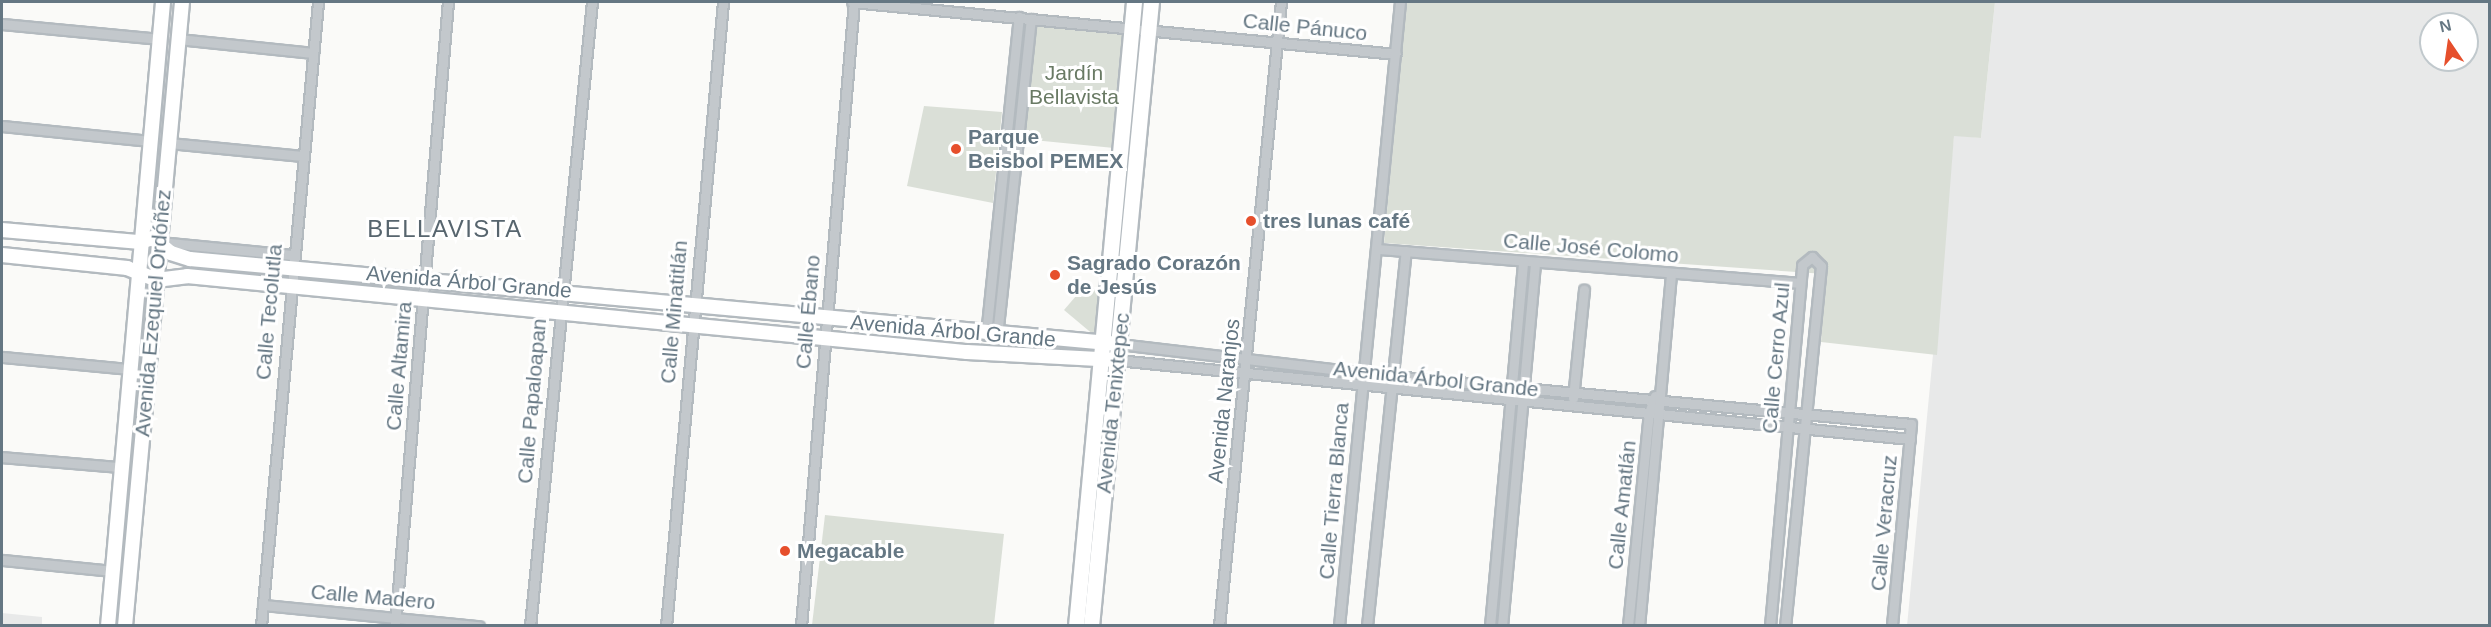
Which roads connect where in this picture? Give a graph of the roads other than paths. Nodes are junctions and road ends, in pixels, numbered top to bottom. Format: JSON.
{"nodes":[{"id":1,"x":163,"y":2,"type":"edge"},
{"id":2,"x":182,"y":2,"type":"edge"},
{"id":3,"x":318,"y":2,"type":"edge"},
{"id":4,"x":448,"y":2,"type":"edge"},
{"id":5,"x":592,"y":2,"type":"edge"},
{"id":6,"x":723,"y":2,"type":"edge"},
{"id":7,"x":853,"y":2,"type":"edge"},
{"id":8,"x":1134,"y":2,"type":"edge"},
{"id":9,"x":1151,"y":2,"type":"edge"},
{"id":10,"x":1281,"y":2,"type":"edge"},
{"id":11,"x":1400,"y":2,"type":"edge"},
{"id":12,"x":1019,"y":17,"type":"junction"},
{"id":13,"x":1031,"y":19,"type":"junction"},
{"id":14,"x":2,"y":24,"type":"edge"},
{"id":15,"x":1132,"y":28,"type":"junction"},
{"id":16,"x":1148,"y":30,"type":"junction"},
{"id":17,"x":160,"y":39,"type":"junction"},
{"id":18,"x":178,"y":39,"type":"junction"},
{"id":19,"x":1277,"y":42,"type":"junction"},
{"id":20,"x":313,"y":52,"type":"junction"},
{"id":21,"x":1396,"y":54,"type":"junction"},
{"id":22,"x":2,"y":126,"type":"edge"},
{"id":23,"x":150,"y":141,"type":"junction"},
{"id":24,"x":169,"y":143,"type":"junction"},
{"id":25,"x":302,"y":156,"type":"junction"},
{"id":26,"x":2,"y":230,"type":"edge"},
{"id":27,"x":140,"y":242,"type":"junction"},
{"id":28,"x":159,"y":242,"type":"junction"},
{"id":29,"x":1378,"y":249,"type":"junction"},
{"id":30,"x":1406,"y":251,"type":"junction"},
{"id":31,"x":2,"y":255,"type":"edge"},
{"id":32,"x":292,"y":261,"type":"junction"},
{"id":33,"x":1523,"y":261,"type":"junction"},
{"id":34,"x":1535,"y":262,"type":"junction"},
{"id":35,"x":137,"y":273,"type":"junction"},
{"id":36,"x":1671,"y":273,"type":"junction"},
{"id":37,"x":424,"y":278,"type":"junction"},
{"id":38,"x":156,"y":280,"type":"junction"},
{"id":39,"x":1800,"y":283,"type":"junction"},
{"id":40,"x":289,"y":288,"type":"junction"},
{"id":41,"x":560,"y":289,"type":"junction"},
{"id":42,"x":1584,"y":290,"type":"dead end"},
{"id":43,"x":422,"y":301,"type":"junction"},
{"id":44,"x":692,"y":307,"type":"junction"},
{"id":45,"x":558,"y":312,"type":"junction"},
{"id":46,"x":825,"y":320,"type":"junction"},
{"id":47,"x":690,"y":325,"type":"junction"},
{"id":48,"x":1517,"y":326,"type":"junction"},
{"id":49,"x":1530,"y":327,"type":"junction"},
{"id":50,"x":992,"y":335,"type":"junction"},
{"id":51,"x":824,"y":338,"type":"junction"},
{"id":52,"x":1101,"y":342,"type":"junction"},
{"id":53,"x":1119,"y":344,"type":"junction"},
{"id":54,"x":1794,"y":353,"type":"junction"},
{"id":55,"x":1812,"y":355,"type":"junction"},
{"id":56,"x":2,"y":357,"type":"edge"},
{"id":57,"x":1100,"y":359,"type":"junction"},
{"id":58,"x":1246,"y":359,"type":"junction"},
{"id":59,"x":1118,"y":360,"type":"junction"},
{"id":60,"x":128,"y":369,"type":"junction"},
{"id":61,"x":1363,"y":372,"type":"junction"},
{"id":62,"x":1244,"y":374,"type":"junction"},
{"id":63,"x":1393,"y":376,"type":"junction"},
{"id":64,"x":1792,"y":376,"type":"junction"},
{"id":65,"x":1809,"y":377,"type":"junction"},
{"id":66,"x":1362,"y":386,"type":"junction"},
{"id":67,"x":1512,"y":387,"type":"junction"},
{"id":68,"x":1524,"y":388,"type":"junction"},
{"id":69,"x":1391,"y":390,"type":"junction"},
{"id":70,"x":1574,"y":393,"type":"junction"},
{"id":71,"x":1660,"y":396,"type":"junction"},
{"id":72,"x":1652,"y":400,"type":"junction"},
{"id":73,"x":1510,"y":401,"type":"junction"},
{"id":74,"x":1522,"y":402,"type":"junction"},
{"id":75,"x":1573,"y":407,"type":"junction"},
{"id":76,"x":1789,"y":412,"type":"junction"},
{"id":77,"x":1649,"y":413,"type":"junction"},
{"id":78,"x":1806,"y":414,"type":"junction"},
{"id":79,"x":1660,"y":415,"type":"junction"},
{"id":80,"x":1787,"y":427,"type":"junction"},
{"id":81,"x":1804,"y":429,"type":"junction"},
{"id":82,"x":1910,"y":439,"type":"junction"},
{"id":83,"x":2,"y":457,"type":"edge"},
{"id":84,"x":139,"y":460,"type":"junction"},
{"id":85,"x":119,"y":467,"type":"junction"},
{"id":86,"x":136,"y":481,"type":"junction"},
{"id":87,"x":1086,"y":516,"type":"junction"},
{"id":88,"x":1101,"y":517,"type":"junction"},
{"id":89,"x":2,"y":560,"type":"edge"},
{"id":90,"x":113,"y":571,"type":"junction"},
{"id":91,"x":1773,"y":587,"type":"junction"},
{"id":92,"x":1788,"y":588,"type":"junction"},
{"id":93,"x":263,"y":605,"type":"junction"},
{"id":94,"x":396,"y":622,"type":"edge"},
{"id":95,"x":108,"y":626,"type":"edge"},
{"id":96,"x":124,"y":626,"type":"edge"},
{"id":97,"x":261,"y":626,"type":"edge"},
{"id":98,"x":479,"y":626,"type":"edge"},
{"id":99,"x":530,"y":626,"type":"edge"},
{"id":100,"x":666,"y":626,"type":"edge"},
{"id":101,"x":801,"y":626,"type":"edge"},
{"id":102,"x":1076,"y":626,"type":"edge"},
{"id":103,"x":1091,"y":626,"type":"edge"},
{"id":104,"x":1220,"y":626,"type":"edge"},
{"id":105,"x":1339,"y":626,"type":"edge"},
{"id":106,"x":1367,"y":626,"type":"edge"},
{"id":107,"x":1490,"y":626,"type":"edge"},
{"id":108,"x":1502,"y":626,"type":"edge"},
{"id":109,"x":1628,"y":626,"type":"edge"},
{"id":110,"x":1639,"y":626,"type":"edge"},
{"id":111,"x":1770,"y":626,"type":"edge"},
{"id":112,"x":1785,"y":626,"type":"edge"},
{"id":113,"x":1892,"y":626,"type":"edge"}],
"edges":[{"from":1,"to":17,"type":"street","name":"Avenida Ezequiel Ordóñez"},
{"from":2,"to":18,"type":"street","name":"Avenida Ezequiel Ordóñez"},
{"from":3,"to":20,"type":"street","name":"Calle Tecolutla"},
{"from":4,"to":37,"type":"street","name":"Calle Altamira"},
{"from":5,"to":41,"type":"street","name":"Calle Papaloapan"},
{"from":6,"to":44,"type":"street","name":"Calle Minatitlán"},
{"from":7,"to":12,"type":"street","name":"Calle Pánuco"},
{"from":7,"to":46,"type":"street","name":"Calle Ébano"},
{"from":8,"to":15,"type":"main road","name":"Avenida Tenixtepec"},
{"from":9,"to":16,"type":"main road","name":"Avenida Tenixtepec"},
{"from":10,"to":19,"type":"street","name":"Avenida Naranjos"},
{"from":11,"to":21,"type":"street","name":"Calle Tierra Blanca"},
{"from":12,"to":13,"type":"street","name":"Calle Pánuco"},
{"from":12,"to":50,"type":"street"},
{"from":13,"to":15,"type":"street","name":"Calle Pánuco"},
{"from":13,"to":50,"type":"street"},
{"from":14,"to":17,"type":"street"},
{"from":15,"to":16,"type":"street","name":"Calle Pánuco"},
{"from":15,"to":52,"type":"main road","name":"Avenida Tenixtepec"},
{"from":16,"to":19,"type":"street","name":"Calle Pánuco"},
{"from":16,"to":53,"type":"main road","name":"Avenida Tenixtepec"},
{"from":17,"to":23,"type":"street","name":"Avenida Ezequiel Ordóñez"},
{"from":18,"to":20,"type":"street"},
{"from":18,"to":24,"type":"street","name":"Avenida Ezequiel Ordóñez"},
{"from":19,"to":21,"type":"street","name":"Calle Pánuco"},
{"from":19,"to":58,"type":"street","name":"Avenida Naranjos"},
{"from":20,"to":25,"type":"street","name":"Calle Tecolutla"},
{"from":21,"to":29,"type":"street","name":"Calle Tierra Blanca"},
{"from":22,"to":23,"type":"street"},
{"from":23,"to":27,"type":"street","name":"Avenida Ezequiel Ordóñez"},
{"from":24,"to":25,"type":"street"},
{"from":24,"to":28,"type":"street","name":"Avenida Ezequiel Ordóñez"},
{"from":25,"to":32,"type":"street","name":"Calle Tecolutla"},
{"from":26,"to":27,"type":"street"},
{"from":27,"to":28,"type":"street"},
{"from":27,"to":35,"type":"street","name":"Avenida Ezequiel Ordóñez"},
{"from":28,"to":32,"type":"street","name":"Avenida Árbol Grande"},
{"from":28,"to":38,"type":"street","name":"Avenida Ezequiel Ordóñez"},
{"from":29,"to":30,"type":"street","name":"Calle José Colomo"},
{"from":29,"to":61,"type":"street","name":"Calle Tierra Blanca"},
{"from":30,"to":33,"type":"street","name":"Calle José Colomo"},
{"from":30,"to":63,"type":"street"},
{"from":31,"to":35,"type":"street","name":"Avenida Árbol Grande"},
{"from":32,"to":37,"type":"street","name":"Avenida Árbol Grande"},
{"from":32,"to":40,"type":"street","name":"Calle Tecolutla"},
{"from":33,"to":34,"type":"street","name":"Calle José Colomo"},
{"from":33,"to":48,"type":"street"},
{"from":34,"to":36,"type":"street","name":"Calle José Colomo"},
{"from":34,"to":49,"type":"street"},
{"from":35,"to":38,"type":"street","name":"Avenida Árbol Grande"},
{"from":35,"to":60,"type":"street","name":"Avenida Ezequiel Ordóñez"},
{"from":36,"to":39,"type":"street","name":"Calle José Colomo"},
{"from":36,"to":71,"type":"street","name":"Calle Amatlán"},
{"from":37,"to":41,"type":"street","name":"Avenida Árbol Grande"},
{"from":37,"to":43,"type":"street","name":"Calle Altamira"},
{"from":38,"to":40,"type":"street","name":"Avenida Árbol Grande"},
{"from":38,"to":84,"type":"street","name":"Avenida Ezequiel Ordóñez"},
{"from":39,"to":54,"type":"street","name":"Calle Cerro Azul"},
{"from":39,"to":55,"type":"street","name":"Calle Cerro Azul"},
{"from":40,"to":43,"type":"street","name":"Avenida Árbol Grande"},
{"from":40,"to":93,"type":"street","name":"Calle Tecolutla"},
{"from":41,"to":44,"type":"street","name":"Avenida Árbol Grande"},
{"from":41,"to":45,"type":"street","name":"Calle Papaloapan"},
{"from":42,"to":70,"type":"street"},
{"from":43,"to":45,"type":"street","name":"Avenida Árbol Grande"},
{"from":43,"to":94,"type":"street","name":"Calle Altamira"},
{"from":44,"to":46,"type":"street","name":"Avenida Árbol Grande"},
{"from":44,"to":47,"type":"street","name":"Calle Minatitlán"},
{"from":45,"to":47,"type":"street","name":"Avenida Árbol Grande"},
{"from":45,"to":99,"type":"street","name":"Calle Papaloapan"},
{"from":46,"to":50,"type":"street","name":"Avenida Árbol Grande"},
{"from":46,"to":51,"type":"street","name":"Calle Ébano"},
{"from":47,"to":51,"type":"street","name":"Avenida Árbol Grande"},
{"from":47,"to":100,"type":"street","name":"Calle Minatitlán"},
{"from":48,"to":49,"type":"street"},
{"from":48,"to":67,"type":"street"},
{"from":49,"to":68,"type":"street"},
{"from":50,"to":52,"type":"street","name":"Avenida Árbol Grande"},
{"from":51,"to":57,"type":"street","name":"Avenida Árbol Grande"},
{"from":51,"to":101,"type":"street","name":"Calle Ébano"},
{"from":52,"to":53,"type":"street","name":"Avenida Árbol Grande"},
{"from":52,"to":57,"type":"main road","name":"Avenida Tenixtepec"},
{"from":53,"to":58,"type":"street","name":"Avenida Árbol Grande"},
{"from":53,"to":59,"type":"main road","name":"Avenida Tenixtepec"},
{"from":54,"to":55,"type":"street"},
{"from":54,"to":64,"type":"street","name":"Calle Cerro Azul"},
{"from":55,"to":65,"type":"street","name":"Calle Cerro Azul"},
{"from":56,"to":60,"type":"street"},
{"from":57,"to":59,"type":"street","name":"Avenida Árbol Grande"},
{"from":57,"to":87,"type":"main road","name":"Avenida Tenixtepec"},
{"from":58,"to":61,"type":"street","name":"Avenida Árbol Grande"},
{"from":58,"to":62,"type":"street","name":"Avenida Naranjos"},
{"from":59,"to":62,"type":"street","name":"Avenida Árbol Grande"},
{"from":59,"to":88,"type":"main road","name":"Avenida Tenixtepec"},
{"from":60,"to":85,"type":"street","name":"Avenida Ezequiel Ordóñez"},
{"from":61,"to":63,"type":"street","name":"Avenida Árbol Grande"},
{"from":61,"to":66,"type":"street","name":"Calle Tierra Blanca"},
{"from":62,"to":66,"type":"street","name":"Avenida Árbol Grande"},
{"from":62,"to":104,"type":"street","name":"Avenida Naranjos"},
{"from":63,"to":67,"type":"street","name":"Avenida Árbol Grande"},
{"from":63,"to":69,"type":"street"},
{"from":64,"to":65,"type":"street"},
{"from":64,"to":76,"type":"street","name":"Calle Cerro Azul"},
{"from":65,"to":78,"type":"street","name":"Calle Cerro Azul"},
{"from":66,"to":69,"type":"street","name":"Avenida Árbol Grande"},
{"from":66,"to":105,"type":"street","name":"Calle Tierra Blanca"},
{"from":67,"to":68,"type":"street","name":"Avenida Árbol Grande"},
{"from":67,"to":73,"type":"street"},
{"from":68,"to":70,"type":"street","name":"Avenida Árbol Grande"},
{"from":68,"to":74,"type":"street"},
{"from":69,"to":73,"type":"street","name":"Avenida Árbol Grande"},
{"from":69,"to":106,"type":"street"},
{"from":70,"to":72,"type":"street","name":"Avenida Árbol Grande"},
{"from":70,"to":75,"type":"street"},
{"from":71,"to":72,"type":"street","name":"Calle Amatlán"},
{"from":71,"to":76,"type":"street"},
{"from":71,"to":79,"type":"street","name":"Calle Amatlán"},
{"from":72,"to":77,"type":"street","name":"Calle Amatlán"},
{"from":73,"to":74,"type":"street","name":"Avenida Árbol Grande"},
{"from":73,"to":107,"type":"street"},
{"from":74,"to":75,"type":"street","name":"Avenida Árbol Grande"},
{"from":74,"to":108,"type":"street"},
{"from":75,"to":77,"type":"street","name":"Avenida Árbol Grande"},
{"from":76,"to":78,"type":"street"},
{"from":76,"to":80,"type":"street","name":"Calle Cerro Azul"},
{"from":77,"to":79,"type":"street","name":"Avenida Árbol Grande"},
{"from":77,"to":109,"type":"street","name":"Calle Amatlán"},
{"from":78,"to":81,"type":"street","name":"Calle Cerro Azul"},
{"from":78,"to":82,"type":"street","name":"Calle Veracruz"},
{"from":79,"to":80,"type":"street","name":"Avenida Árbol Grande"},
{"from":79,"to":110,"type":"street","name":"Calle Amatlán"},
{"from":80,"to":81,"type":"street","name":"Avenida Árbol Grande"},
{"from":80,"to":91,"type":"street","name":"Calle Cerro Azul"},
{"from":81,"to":82,"type":"street","name":"Avenida Árbol Grande"},
{"from":81,"to":92,"type":"street","name":"Calle Cerro Azul"},
{"from":82,"to":113,"type":"street","name":"Calle Veracruz"},
{"from":83,"to":85,"type":"street"},
{"from":84,"to":85,"type":"street"},
{"from":84,"to":86,"type":"street","name":"Avenida Ezequiel Ordóñez"},
{"from":85,"to":86,"type":"street"},
{"from":85,"to":90,"type":"street","name":"Avenida Ezequiel Ordóñez"},
{"from":86,"to":96,"type":"street","name":"Avenida Ezequiel Ordóñez"},
{"from":87,"to":88,"type":"main road"},
{"from":87,"to":102,"type":"main road","name":"Avenida Tenixtepec"},
{"from":88,"to":103,"type":"main road","name":"Avenida Tenixtepec"},
{"from":89,"to":90,"type":"street"},
{"from":90,"to":95,"type":"street","name":"Avenida Ezequiel Ordóñez"},
{"from":91,"to":92,"type":"street"},
{"from":91,"to":111,"type":"street","name":"Calle Cerro Azul"},
{"from":92,"to":112,"type":"street","name":"Calle Cerro Azul"},
{"from":93,"to":94,"type":"street","name":"Calle Madero"},
{"from":93,"to":97,"type":"street","name":"Calle Tecolutla"},
{"from":94,"to":98,"type":"street","name":"Calle Madero"}]}
